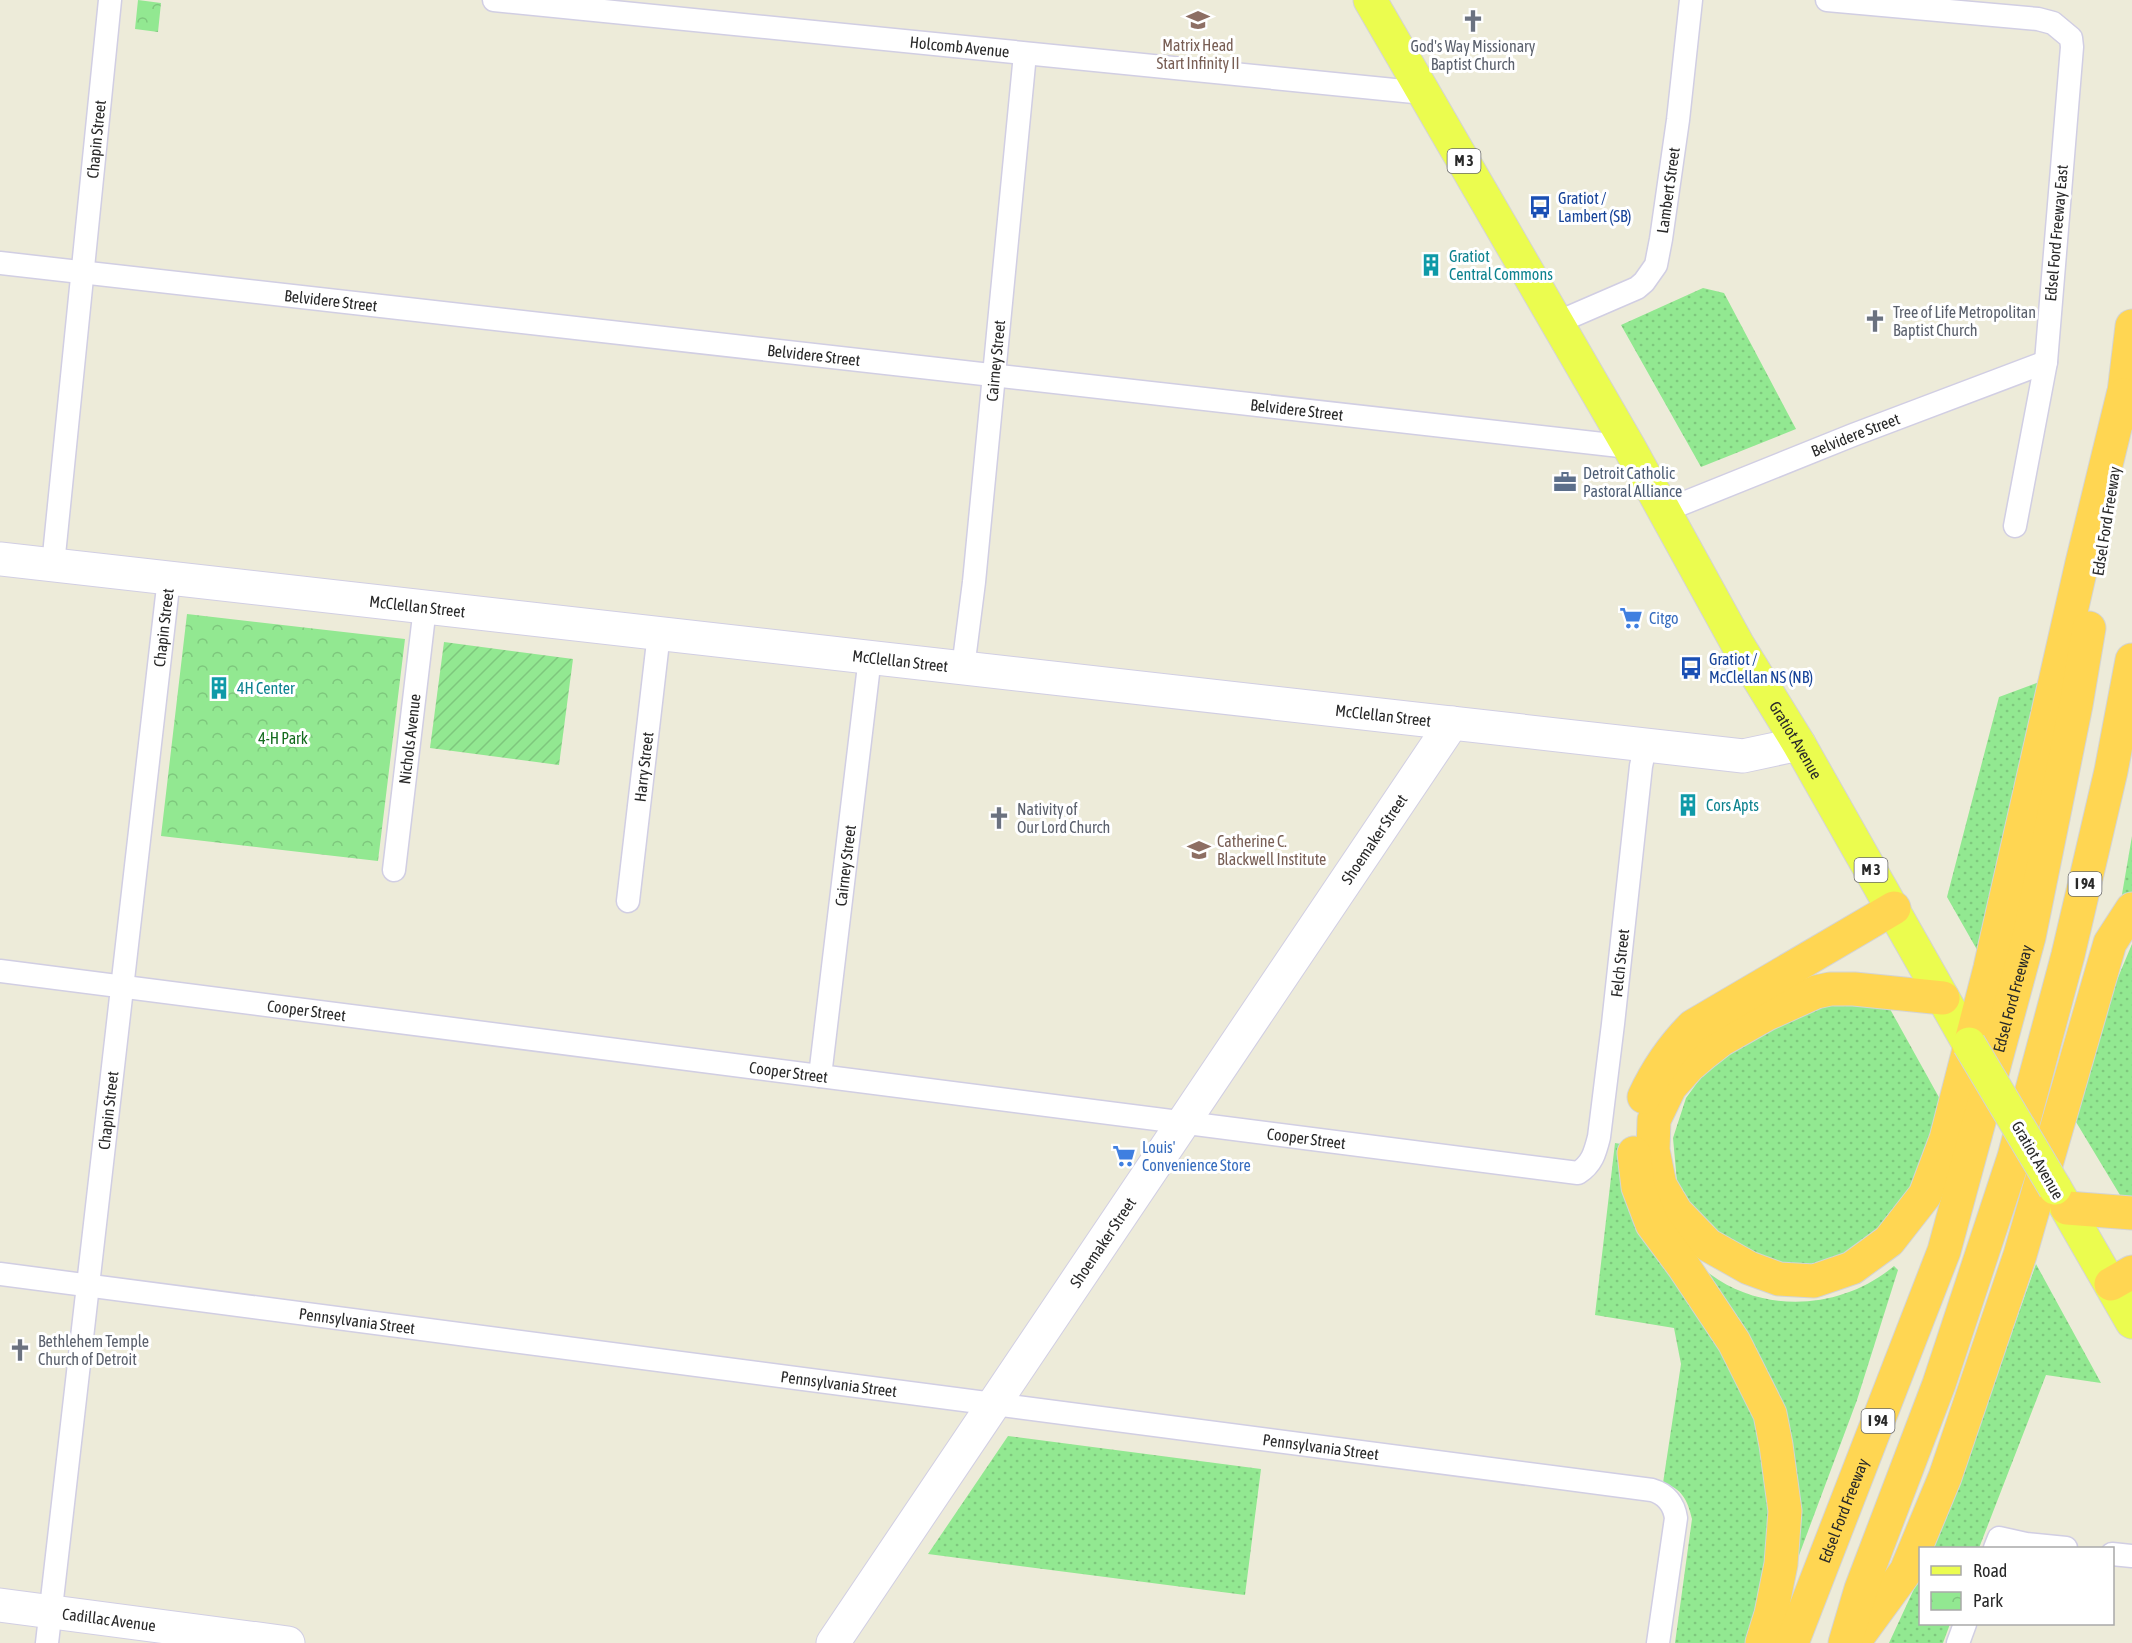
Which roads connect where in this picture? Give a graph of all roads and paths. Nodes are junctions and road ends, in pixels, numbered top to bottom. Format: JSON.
{"nodes":[{"id":1,"x":110,"y":0,"type":"edge"},
{"id":2,"x":494,"y":0,"type":"edge"},
{"id":3,"x":1371,"y":0,"type":"edge"},
{"id":4,"x":1691,"y":0,"type":"edge"},
{"id":5,"x":1827,"y":0,"type":"edge"},
{"id":6,"x":1025,"y":54,"type":"junction"},
{"id":7,"x":1424,"y":93,"type":"junction"},
{"id":8,"x":0,"y":263,"type":"edge"},
{"id":9,"x":83,"y":272,"type":"junction"},
{"id":10,"x":1556,"y":323,"type":"junction"},
{"id":11,"x":2132,"y":326,"type":"edge"},
{"id":12,"x":2046,"y":362,"type":"junction"},
{"id":13,"x":993,"y":375,"type":"junction"},
{"id":14,"x":2123,"y":394,"type":"junction"},
{"id":15,"x":1629,"y":447,"type":"junction"},
{"id":16,"x":1664,"y":511,"type":"junction"},
{"id":17,"x":2015,"y":526,"type":"dead end"},
{"id":18,"x":0,"y":559,"type":"edge"},
{"id":19,"x":53,"y":565,"type":"junction"},
{"id":20,"x":169,"y":578,"type":"junction"},
{"id":21,"x":425,"y":607,"type":"junction"},
{"id":22,"x":659,"y":633,"type":"junction"},
{"id":23,"x":870,"y":657,"type":"junction"},
{"id":24,"x":2132,"y":660,"type":"edge"},
{"id":25,"x":963,"y":668,"type":"junction"},
{"id":26,"x":1452,"y":723,"type":"junction"},
{"id":27,"x":1646,"y":744,"type":"junction"},
{"id":28,"x":1799,"y":744,"type":"junction"},
{"id":29,"x":394,"y":870,"type":"dead end"},
{"id":30,"x":628,"y":901,"type":"dead end"},
{"id":31,"x":1893,"y":908,"type":"junction"},
{"id":32,"x":2132,"y":909,"type":"edge"},
{"id":33,"x":0,"y":971,"type":"edge"},
{"id":34,"x":122,"y":986,"type":"junction"},
{"id":35,"x":1948,"y":1006,"type":"junction"},
{"id":36,"x":820,"y":1076,"type":"junction"},
{"id":37,"x":1184,"y":1122,"type":"junction"},
{"id":38,"x":1578,"y":1173,"type":"joint"},
{"id":39,"x":2061,"y":1198,"type":"junction"},
{"id":40,"x":2132,"y":1213,"type":"edge"},
{"id":41,"x":0,"y":1274,"type":"edge"},
{"id":42,"x":2121,"y":1278,"type":"edge"},
{"id":43,"x":87,"y":1285,"type":"junction"},
{"id":44,"x":2132,"y":1322,"type":"edge"},
{"id":45,"x":993,"y":1405,"type":"junction"},
{"id":46,"x":1996,"y":1547,"type":"edge"},
{"id":47,"x":2056,"y":1547,"type":"edge"},
{"id":48,"x":2114,"y":1554,"type":"edge"},
{"id":49,"x":2132,"y":1556,"type":"edge"},
{"id":50,"x":0,"y":1605,"type":"edge"},
{"id":51,"x":1964,"y":1625,"type":"edge"},
{"id":52,"x":48,"y":1627,"type":"edge"},
{"id":53,"x":288,"y":1643,"type":"edge"},
{"id":54,"x":833,"y":1643,"type":"edge"},
{"id":55,"x":1658,"y":1643,"type":"edge"},
{"id":56,"x":1762,"y":1643,"type":"edge"},
{"id":57,"x":1792,"y":1643,"type":"edge"},
{"id":58,"x":1845,"y":1643,"type":"edge"},
{"id":59,"x":1853,"y":1643,"type":"edge"},
{"id":60,"x":1958,"y":1643,"type":"edge"}],
"edges":[{"from":1,"to":9,"type":"street","name":"Chapin Street"},
{"from":2,"to":6,"type":"street","name":"Holcomb Avenue"},
{"from":3,"to":7,"type":"main road","name":"Gratiot Avenue","number":"M 3"},
{"from":4,"to":10,"type":"street","name":"Lambert Street"},
{"from":5,"to":12,"type":"street","name":"Edsel Ford Freeway East"},
{"from":6,"to":7,"type":"street","name":"Holcomb Avenue"},
{"from":6,"to":13,"type":"street","name":"Cairney Street"},
{"from":7,"to":10,"type":"main road","name":"Gratiot Avenue","number":"M 3"},
{"from":8,"to":9,"type":"street","name":"Belvidere Street"},
{"from":9,"to":13,"type":"street","name":"Belvidere Street"},
{"from":9,"to":19,"type":"street","name":"Chapin Street"},
{"from":10,"to":15,"type":"main road","name":"Gratiot Avenue","number":"M 3"},
{"from":11,"to":14,"type":"highway","name":"Edsel Ford Freeway","number":"I 94"},
{"from":12,"to":16,"type":"street","name":"Belvidere Street"},
{"from":12,"to":17,"type":"street","name":"Edsel Ford Freeway East"},
{"from":13,"to":15,"type":"street","name":"Belvidere Street"},
{"from":13,"to":25,"type":"street","name":"Cairney Street"},
{"from":14,"to":35,"type":"highway"},
{"from":14,"to":57,"type":"highway","name":"Edsel Ford Freeway","number":"I 94"},
{"from":15,"to":16,"type":"main road","name":"Gratiot Avenue","number":"M 3"},
{"from":16,"to":28,"type":"main road","name":"Gratiot Avenue","number":"M 3"},
{"from":18,"to":19,"type":"street","name":"McClellan Street"},
{"from":19,"to":20,"type":"street","name":"McClellan Street"},
{"from":20,"to":21,"type":"street","name":"McClellan Street"},
{"from":20,"to":34,"type":"street","name":"Chapin Street"},
{"from":21,"to":22,"type":"street","name":"McClellan Street"},
{"from":21,"to":29,"type":"street","name":"Nichols Avenue"},
{"from":22,"to":23,"type":"street","name":"McClellan Street"},
{"from":22,"to":30,"type":"street","name":"Harry Street"},
{"from":23,"to":25,"type":"street","name":"McClellan Street"},
{"from":23,"to":36,"type":"street","name":"Cairney Street"},
{"from":24,"to":58,"type":"highway","number":"I 94"},
{"from":25,"to":26,"type":"street","name":"McClellan Street"},
{"from":26,"to":27,"type":"street","name":"McClellan Street"},
{"from":26,"to":37,"type":"street","name":"Shoemaker Street"},
{"from":27,"to":28,"type":"street","name":"McClellan Street"},
{"from":27,"to":38,"type":"street","name":"Felch Street"},
{"from":28,"to":31,"type":"main road","name":"Gratiot Avenue","number":"M 3"},
{"from":31,"to":35,"type":"main road","name":"Gratiot Avenue","number":"M 3"},
{"from":31,"to":56,"type":"highway"},
{"from":32,"to":59,"type":"highway"},
{"from":33,"to":34,"type":"street","name":"Cooper Street"},
{"from":34,"to":36,"type":"street","name":"Cooper Street"},
{"from":34,"to":43,"type":"street","name":"Chapin Street"},
{"from":35,"to":39,"type":"main road","name":"Gratiot Avenue","number":"M 3","bridge":true},
{"from":36,"to":37,"type":"street","name":"Cooper Street"},
{"from":37,"to":38,"type":"street","name":"Cooper Street"},
{"from":37,"to":45,"type":"street","name":"Shoemaker Street"},
{"from":39,"to":40,"type":"highway"},
{"from":39,"to":42,"type":"main road","name":"Gratiot Avenue","number":"M 3"},
{"from":41,"to":43,"type":"street","name":"Pennsylvania Street"},
{"from":42,"to":44,"type":"main road","name":"Gratiot Avenue","number":"M 3"},
{"from":43,"to":45,"type":"street","name":"Pennsylvania Street"},
{"from":43,"to":52,"type":"street","name":"Chapin Street"},
{"from":45,"to":54,"type":"street","name":"Shoemaker Street"},
{"from":45,"to":55,"type":"street","name":"Pennsylvania Street"},
{"from":46,"to":47,"type":"street"},
{"from":48,"to":49,"type":"street"},
{"from":50,"to":52,"type":"street","name":"Cadillac Avenue"},
{"from":51,"to":60,"type":"street"},
{"from":52,"to":53,"type":"street","name":"Cadillac Avenue"}]}
